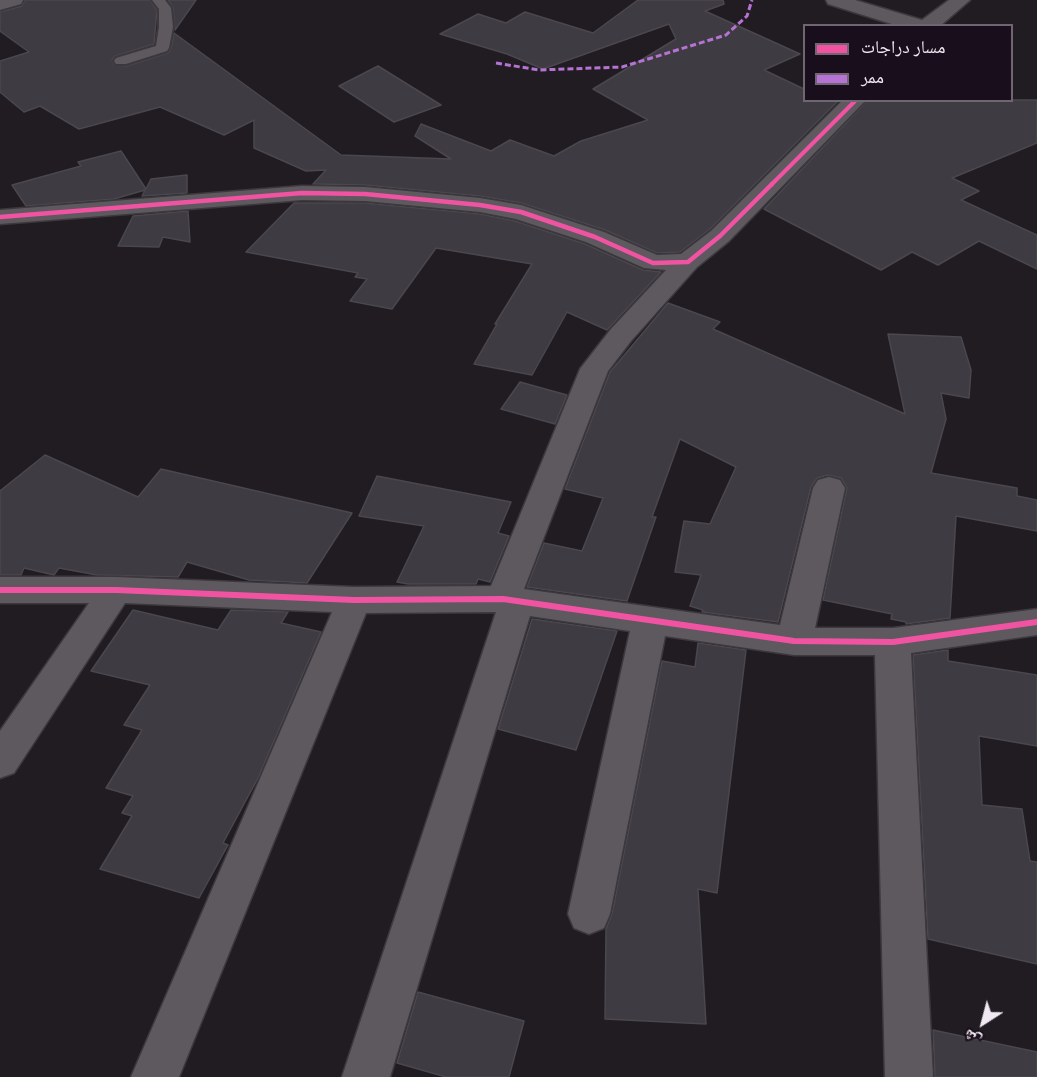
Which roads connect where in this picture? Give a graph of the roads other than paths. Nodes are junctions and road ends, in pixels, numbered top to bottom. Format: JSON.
{"nodes":[{"id":1,"x":14,"y":0,"type":"edge"},
{"id":2,"x":158,"y":0,"type":"edge"},
{"id":3,"x":835,"y":0,"type":"edge"},
{"id":4,"x":961,"y":0,"type":"edge"},
{"id":5,"x":0,"y":4,"type":"edge"},
{"id":6,"x":913,"y":24,"type":"edge"},
{"id":7,"x":930,"y":24,"type":"edge"},
{"id":8,"x":121,"y":61,"type":"dead end"},
{"id":9,"x":854,"y":102,"type":"edge"},
{"id":10,"x":0,"y":217,"type":"edge"},
{"id":11,"x":688,"y":262,"type":"junction"},
{"id":12,"x":829,"y":488,"type":"dead end"},
{"id":13,"x":0,"y":590,"type":"edge"},
{"id":14,"x":116,"y":590,"type":"junction"},
{"id":15,"x":354,"y":600,"type":"junction"},
{"id":16,"x":510,"y":600,"type":"junction"},
{"id":17,"x":650,"y":620,"type":"junction"},
{"id":18,"x":1037,"y":622,"type":"edge"},
{"id":19,"x":794,"y":641,"type":"junction"},
{"id":20,"x":893,"y":642,"type":"junction"},
{"id":21,"x":0,"y":762,"type":"edge"},
{"id":22,"x":589,"y":914,"type":"dead end"},
{"id":23,"x":155,"y":1077,"type":"edge"},
{"id":24,"x":366,"y":1077,"type":"edge"},
{"id":25,"x":909,"y":1077,"type":"edge"}],
"edges":[{"from":1,"to":5,"type":"street"},
{"from":2,"to":8,"type":"lane"},
{"from":3,"to":6,"type":"street"},
{"from":4,"to":7,"type":"street"},
{"from":9,"to":11,"type":"street"},
{"from":10,"to":11,"type":"street"},
{"from":11,"to":16,"type":"street"},
{"from":12,"to":19,"type":"street"},
{"from":13,"to":14,"type":"street"},
{"from":14,"to":15,"type":"street"},
{"from":14,"to":21,"type":"street"},
{"from":15,"to":16,"type":"street"},
{"from":15,"to":23,"type":"street"},
{"from":16,"to":17,"type":"street"},
{"from":16,"to":24,"type":"street"},
{"from":17,"to":19,"type":"street"},
{"from":17,"to":22,"type":"street"},
{"from":18,"to":20,"type":"street"},
{"from":19,"to":20,"type":"street"},
{"from":20,"to":25,"type":"street"}]}
